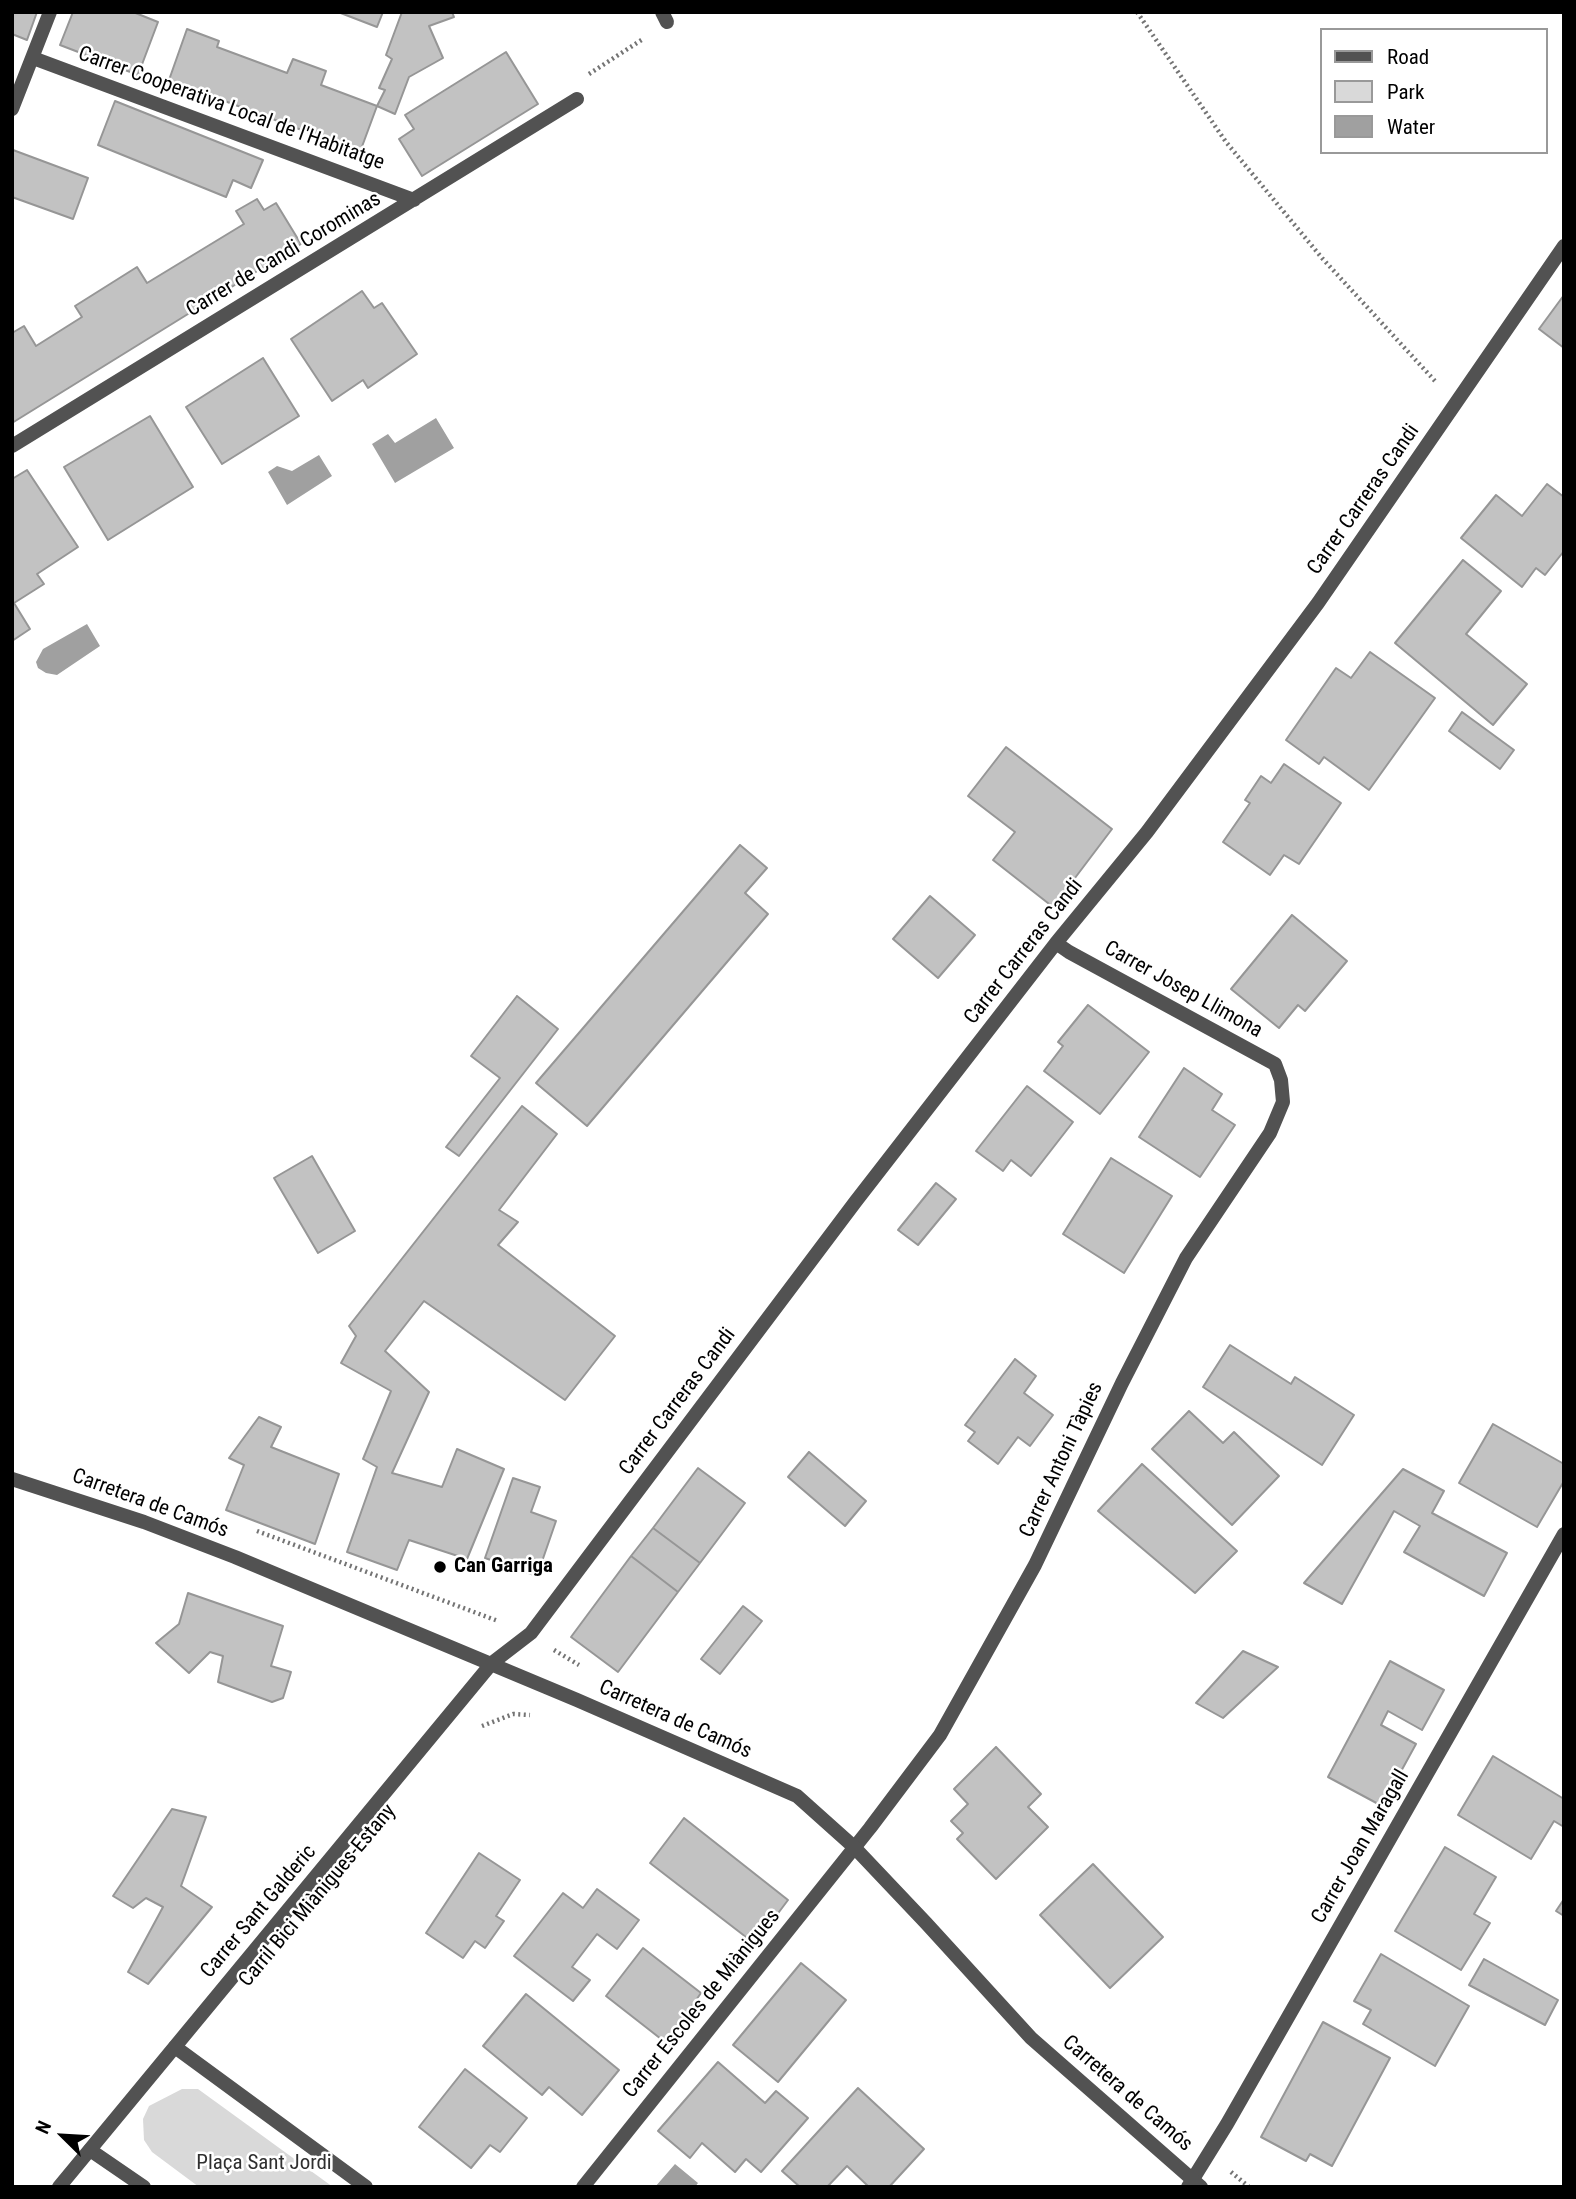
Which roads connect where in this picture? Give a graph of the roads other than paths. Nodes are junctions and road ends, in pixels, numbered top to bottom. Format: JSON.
{"nodes":[{"id":1,"x":50,"y":12,"type":"edge"},
{"id":2,"x":33,"y":58,"type":"junction"},
{"id":3,"x":577,"y":99,"type":"road end"},
{"id":4,"x":12,"y":109,"type":"edge"},
{"id":5,"x":414,"y":200,"type":"junction"},
{"id":6,"x":1564,"y":246,"type":"edge"},
{"id":7,"x":12,"y":446,"type":"edge"},
{"id":8,"x":1056,"y":943,"type":"junction"},
{"id":9,"x":1281,"y":1080,"type":"joint"},
{"id":10,"x":12,"y":1479,"type":"edge"},
{"id":11,"x":1564,"y":1534,"type":"edge"},
{"id":12,"x":492,"y":1664,"type":"junction"},
{"id":13,"x":853,"y":1847,"type":"junction"},
{"id":14,"x":175,"y":2047,"type":"junction"},
{"id":15,"x":90,"y":2150,"type":"junction"},
{"id":16,"x":1194,"y":2184,"type":"edge"},
{"id":17,"x":59,"y":2187,"type":"edge"},
{"id":18,"x":144,"y":2187,"type":"edge"},
{"id":19,"x":366,"y":2187,"type":"edge"},
{"id":20,"x":583,"y":2187,"type":"edge"}],
"edges":[{"from":1,"to":2,"type":"street"},
{"from":2,"to":4,"type":"street"},
{"from":2,"to":5,"type":"street","name":"Carrer Cooperativa Local de l'Habitatge"},
{"from":3,"to":5,"type":"street","name":"Carrer de Candi Corominas"},
{"from":5,"to":7,"type":"street","name":"Carrer de Candi Corominas"},
{"from":6,"to":8,"type":"street","name":"Carrer Carreras Candi"},
{"from":8,"to":9,"type":"street","name":"Carrer Josep Llimona"},
{"from":8,"to":12,"type":"street","name":"Carrer Carreras Candi"},
{"from":9,"to":13,"type":"street","name":"Carrer Antoni Tàpies"},
{"from":10,"to":12,"type":"street","name":"Carretera de Camós"},
{"from":11,"to":16,"type":"street","name":"Carrer Joan Maragall"},
{"from":12,"to":13,"type":"street","name":"Carretera de Camós"},
{"from":12,"to":14,"type":"street","name":"Carrer Sant Galderic"},
{"from":13,"to":16,"type":"street","name":"Carretera de Camós"},
{"from":13,"to":20,"type":"street","name":"Carrer Escoles de Miànigues"},
{"from":14,"to":15,"type":"street","name":"Carrer Sant Galderic"},
{"from":14,"to":19,"type":"street"},
{"from":15,"to":17,"type":"street","name":"Carrer Sant Galderic"},
{"from":15,"to":18,"type":"street"}]}
